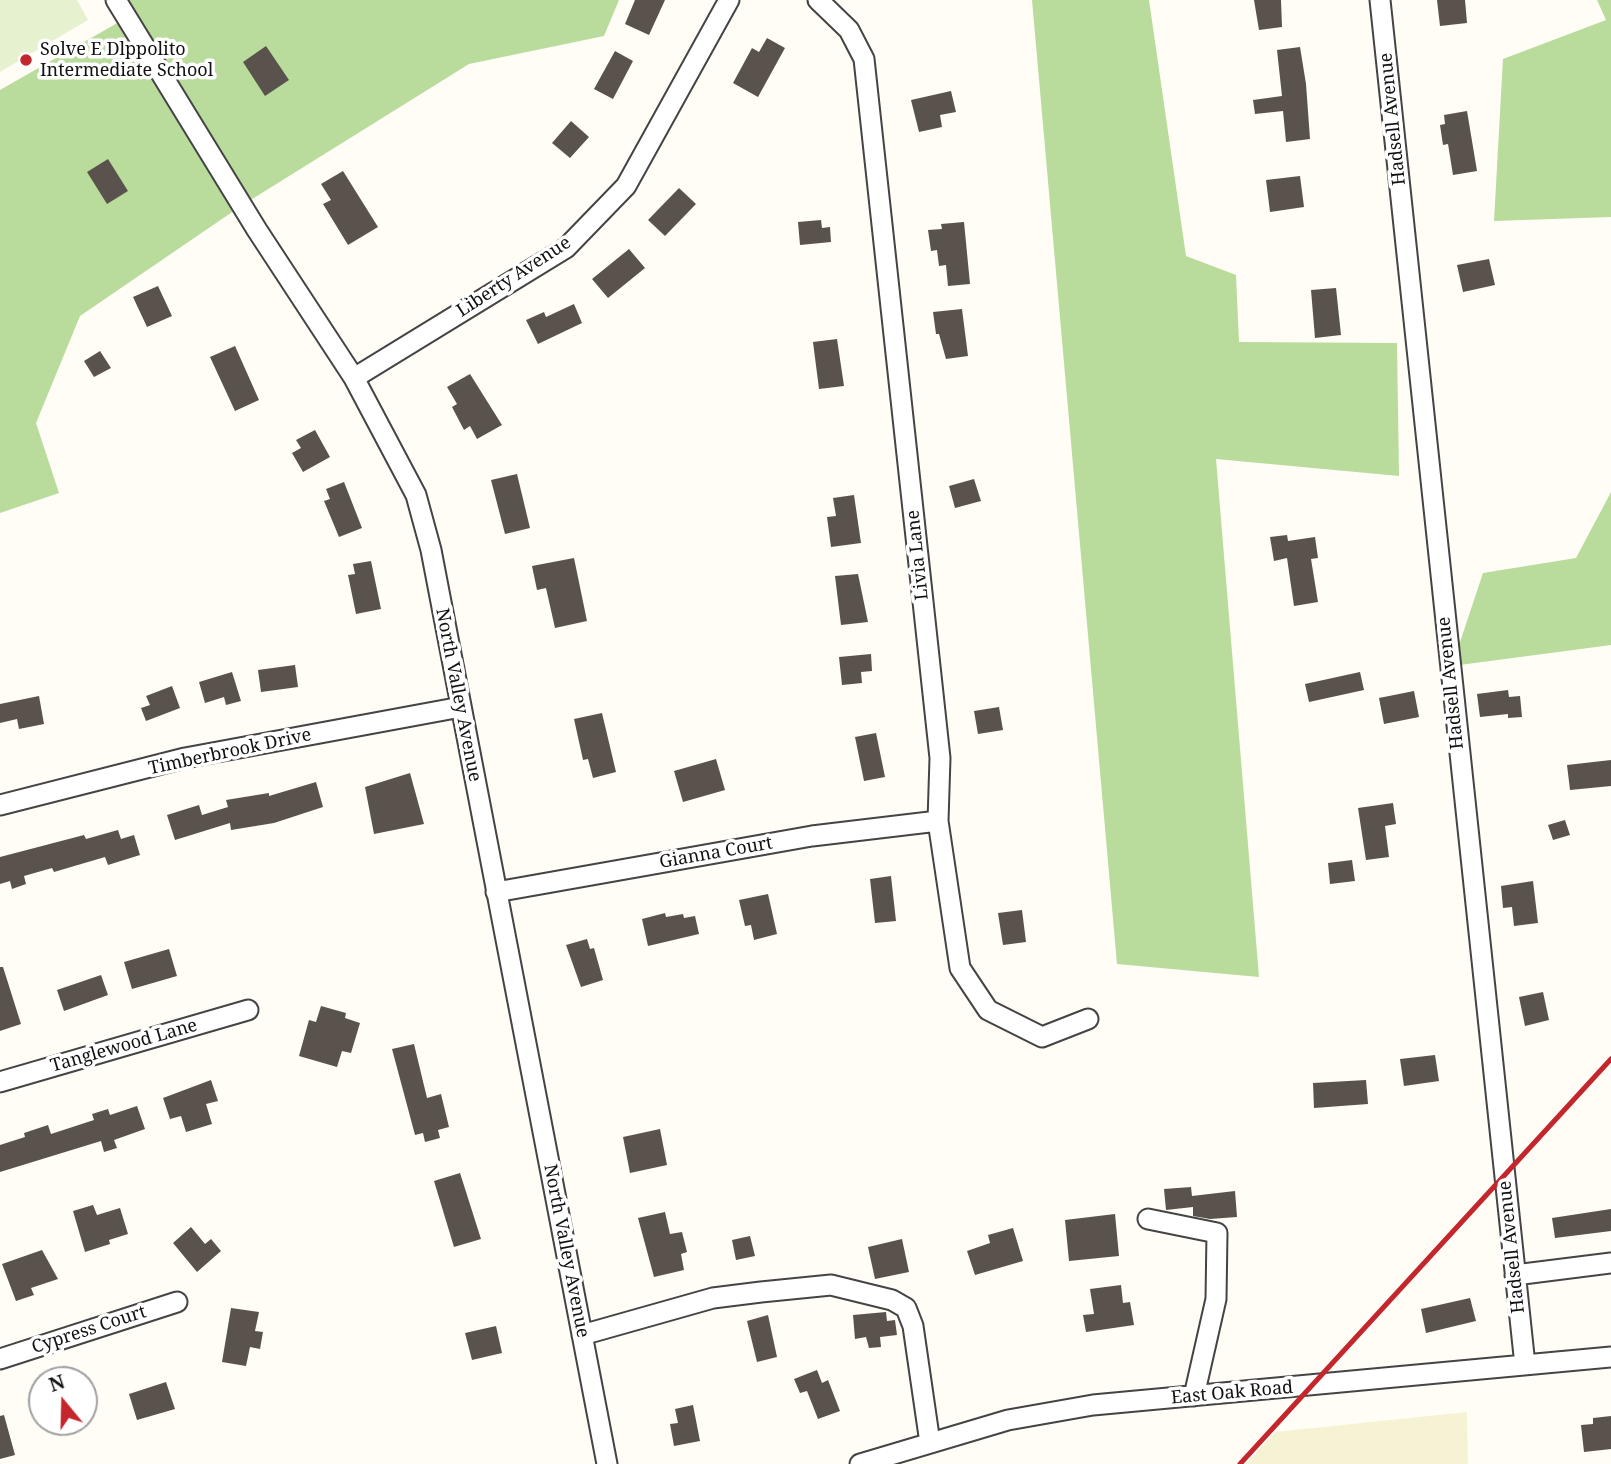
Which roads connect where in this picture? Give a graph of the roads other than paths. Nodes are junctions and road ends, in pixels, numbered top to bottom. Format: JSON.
{"nodes":[{"id":1,"x":116,"y":0,"type":"edge"},
{"id":2,"x":729,"y":0,"type":"edge"},
{"id":3,"x":818,"y":0,"type":"edge"},
{"id":4,"x":1380,"y":0,"type":"edge"},
{"id":5,"x":354,"y":378,"type":"junction"},
{"id":6,"x":461,"y":708,"type":"junction"},
{"id":7,"x":0,"y":805,"type":"edge"},
{"id":8,"x":938,"y":821,"type":"junction"},
{"id":9,"x":496,"y":892,"type":"junction"},
{"id":10,"x":247,"y":1010,"type":"dead end"},
{"id":11,"x":1088,"y":1019,"type":"dead end"},
{"id":12,"x":0,"y":1082,"type":"edge"},
{"id":13,"x":1148,"y":1219,"type":"dead end"},
{"id":14,"x":1611,"y":1263,"type":"edge"},
{"id":15,"x":1515,"y":1275,"type":"junction"},
{"id":16,"x":177,"y":1302,"type":"dead end"},
{"id":17,"x":582,"y":1335,"type":"junction"},
{"id":18,"x":1611,"y":1357,"type":"edge"},
{"id":19,"x":0,"y":1359,"type":"edge"},
{"id":20,"x":1525,"y":1366,"type":"junction"},
{"id":21,"x":1194,"y":1396,"type":"junction"},
{"id":22,"x":930,"y":1443,"type":"junction"},
{"id":23,"x":607,"y":1464,"type":"edge"},
{"id":24,"x":860,"y":1464,"type":"edge"}],
"edges":[{"from":1,"to":5,"type":"street","name":"North Valley Avenue"},
{"from":2,"to":5,"type":"street","name":"Liberty Avenue"},
{"from":3,"to":8,"type":"street","name":"Livia Lane"},
{"from":4,"to":15,"type":"street","name":"Hadsell Avenue"},
{"from":5,"to":6,"type":"street","name":"North Valley Avenue"},
{"from":6,"to":7,"type":"street","name":"Timberbrook Drive"},
{"from":6,"to":9,"type":"street","name":"North Valley Avenue"},
{"from":8,"to":9,"type":"street","name":"Gianna Court"},
{"from":8,"to":11,"type":"street","name":"Livia Lane"},
{"from":9,"to":17,"type":"street","name":"North Valley Avenue"},
{"from":10,"to":12,"type":"street","name":"Tanglewood Lane"},
{"from":13,"to":21,"type":"street"},
{"from":14,"to":15,"type":"street"},
{"from":15,"to":20,"type":"street","name":"Hadsell Avenue"},
{"from":16,"to":19,"type":"street","name":"Cypress Court"},
{"from":17,"to":22,"type":"street"},
{"from":17,"to":23,"type":"street","name":"North Valley Avenue"},
{"from":18,"to":20,"type":"street","name":"East Oak Road"},
{"from":20,"to":21,"type":"street","name":"East Oak Road"},
{"from":21,"to":22,"type":"street","name":"East Oak Road"},
{"from":22,"to":24,"type":"street","name":"East Oak Road"}]}
